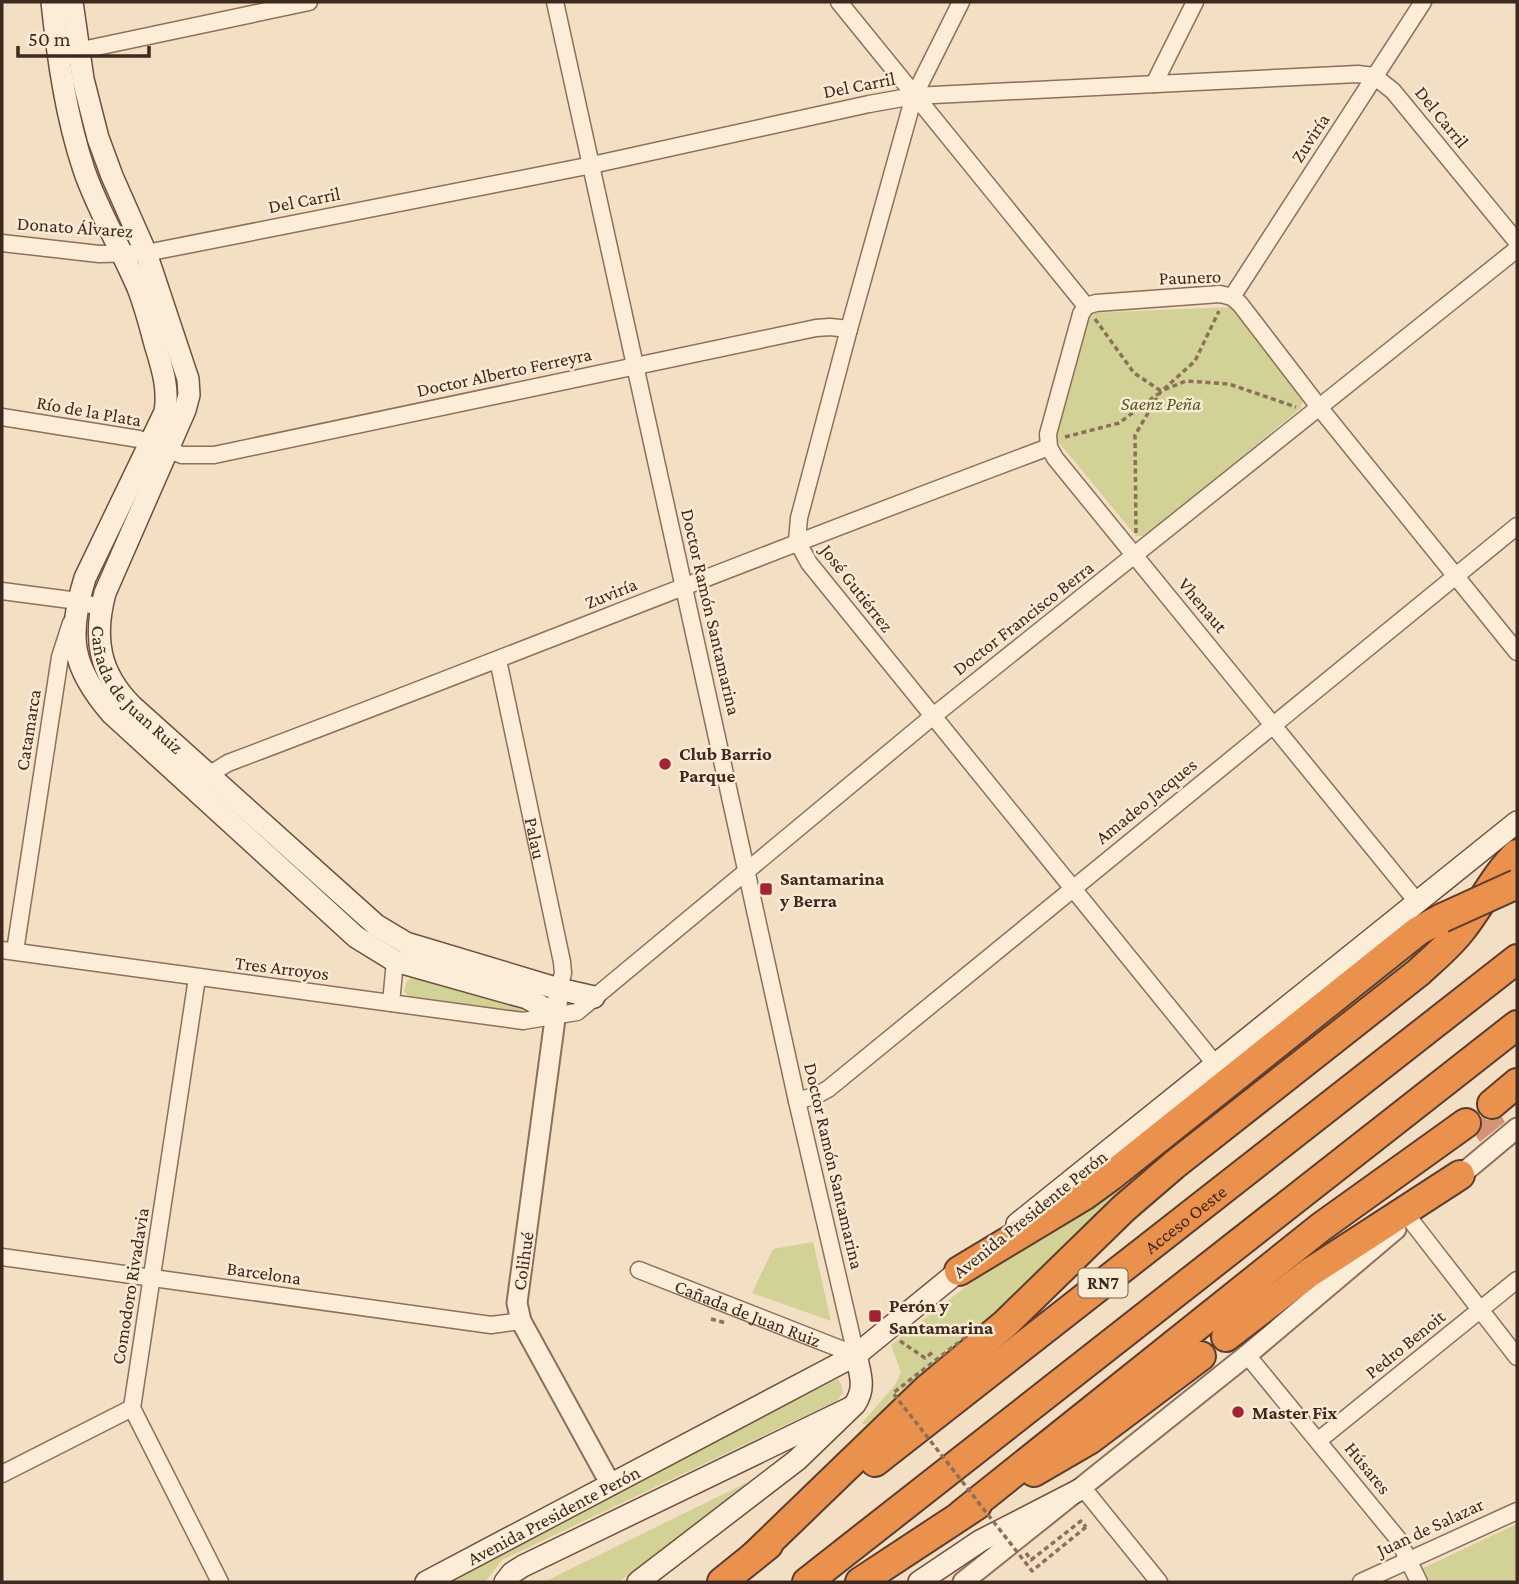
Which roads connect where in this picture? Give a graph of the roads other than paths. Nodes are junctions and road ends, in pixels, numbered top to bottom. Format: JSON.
{"nodes":[{"id":1,"x":51,"y":2,"type":"edge"},
{"id":2,"x":72,"y":2,"type":"edge"},
{"id":3,"x":309,"y":2,"type":"edge"},
{"id":4,"x":555,"y":2,"type":"edge"},
{"id":5,"x":839,"y":2,"type":"edge"},
{"id":6,"x":961,"y":2,"type":"edge"},
{"id":7,"x":1195,"y":2,"type":"edge"},
{"id":8,"x":1423,"y":2,"type":"edge"},
{"id":9,"x":68,"y":53,"type":"junction"},
{"id":10,"x":1374,"y":76,"type":"junction"},
{"id":11,"x":1154,"y":84,"type":"junction"},
{"id":12,"x":915,"y":96,"type":"junction"},
{"id":13,"x":592,"y":165,"type":"junction"},
{"id":14,"x":1517,"y":242,"type":"edge"},
{"id":15,"x":2,"y":243,"type":"edge"},
{"id":16,"x":1517,"y":249,"type":"edge"},
{"id":17,"x":146,"y":253,"type":"junction"},
{"id":18,"x":122,"y":254,"type":"junction"},
{"id":19,"x":1232,"y":296,"type":"junction"},
{"id":20,"x":1086,"y":306,"type":"junction"},
{"id":21,"x":849,"y":329,"type":"junction"},
{"id":22,"x":634,"y":366,"type":"junction"},
{"id":23,"x":1319,"y":407,"type":"junction"},
{"id":24,"x":2,"y":417,"type":"edge"},
{"id":25,"x":160,"y":447,"type":"junction"},
{"id":26,"x":1049,"y":447,"type":"junction"},
{"id":27,"x":1517,"y":526,"type":"edge"},
{"id":28,"x":797,"y":541,"type":"junction"},
{"id":29,"x":1135,"y":556,"type":"junction"},
{"id":30,"x":1456,"y":575,"type":"junction"},
{"id":31,"x":684,"y":587,"type":"junction"},
{"id":32,"x":2,"y":591,"type":"edge"},
{"id":33,"x":78,"y":601,"type":"junction"},
{"id":34,"x":101,"y":608,"type":"junction"},
{"id":35,"x":1517,"y":652,"type":"edge"},
{"id":36,"x":498,"y":660,"type":"junction"},
{"id":37,"x":932,"y":717,"type":"junction"},
{"id":38,"x":1274,"y":724,"type":"junction"},
{"id":39,"x":200,"y":781,"type":"junction"},
{"id":40,"x":1517,"y":822,"type":"edge"},
{"id":41,"x":1517,"y":854,"type":"edge"},
{"id":42,"x":747,"y":871,"type":"junction"},
{"id":43,"x":1517,"y":884,"type":"edge"},
{"id":44,"x":1072,"y":888,"type":"junction"},
{"id":45,"x":1418,"y":903,"type":"junction"},
{"id":46,"x":8,"y":951,"type":"edge"},
{"id":47,"x":1517,"y":959,"type":"edge"},
{"id":48,"x":395,"y":961,"type":"junction"},
{"id":49,"x":197,"y":978,"type":"junction"},
{"id":50,"x":559,"y":989,"type":"junction"},
{"id":51,"x":594,"y":997,"type":"junction"},
{"id":52,"x":391,"y":1003,"type":"junction"},
{"id":53,"x":556,"y":1015,"type":"junction"},
{"id":54,"x":1517,"y":1025,"type":"edge"},
{"id":55,"x":1216,"y":1065,"type":"junction"},
{"id":56,"x":1517,"y":1083,"type":"edge"},
{"id":57,"x":797,"y":1101,"type":"junction"},
{"id":58,"x":1492,"y":1104,"type":"dead end"},
{"id":59,"x":1466,"y":1123,"type":"dead end"},
{"id":60,"x":1517,"y":1128,"type":"edge"},
{"id":61,"x":1460,"y":1175,"type":"junction"},
{"id":62,"x":1409,"y":1218,"type":"junction"},
{"id":63,"x":2,"y":1257,"type":"edge"},
{"id":64,"x":639,"y":1270,"type":"dead end"},
{"id":65,"x":959,"y":1271,"type":"junction"},
{"id":66,"x":153,"y":1278,"type":"junction"},
{"id":67,"x":1517,"y":1280,"type":"edge"},
{"id":68,"x":1480,"y":1310,"type":"junction"},
{"id":69,"x":521,"y":1321,"type":"junction"},
{"id":70,"x":1226,"y":1337,"type":"dead end"},
{"id":71,"x":856,"y":1355,"type":"junction"},
{"id":72,"x":1248,"y":1355,"type":"junction"},
{"id":73,"x":1201,"y":1356,"type":"dead end"},
{"id":74,"x":1517,"y":1357,"type":"edge"},
{"id":75,"x":132,"y":1408,"type":"junction"},
{"id":76,"x":850,"y":1408,"type":"junction"},
{"id":77,"x":1319,"y":1440,"type":"junction"},
{"id":78,"x":2,"y":1474,"type":"edge"},
{"id":79,"x":611,"y":1485,"type":"junction"},
{"id":80,"x":1083,"y":1488,"type":"junction"},
{"id":81,"x":1517,"y":1511,"type":"edge"},
{"id":82,"x":962,"y":1514,"type":"junction"},
{"id":83,"x":754,"y":1557,"type":"junction"},
{"id":84,"x":1409,"y":1559,"type":"junction"},
{"id":85,"x":220,"y":1582,"type":"edge"},
{"id":86,"x":426,"y":1582,"type":"edge"},
{"id":87,"x":505,"y":1582,"type":"edge"},
{"id":88,"x":638,"y":1582,"type":"edge"},
{"id":89,"x":722,"y":1582,"type":"edge"},
{"id":90,"x":807,"y":1582,"type":"edge"},
{"id":91,"x":860,"y":1582,"type":"edge"},
{"id":92,"x":919,"y":1582,"type":"edge"},
{"id":93,"x":963,"y":1582,"type":"edge"},
{"id":94,"x":1159,"y":1582,"type":"edge"},
{"id":95,"x":1361,"y":1582,"type":"edge"},
{"id":96,"x":1419,"y":1582,"type":"edge"}],
"edges":[{"from":1,"to":9,"type":"main road","name":"Cañada de Juan Ruiz"},
{"from":2,"to":9,"type":"main road","name":"Cañada de Juan Ruiz"},
{"from":3,"to":9,"type":"street"},
{"from":4,"to":13,"type":"street","name":"Doctor Ramón Santamarina"},
{"from":5,"to":12,"type":"street"},
{"from":6,"to":12,"type":"street","name":"José Gutiérrez"},
{"from":7,"to":11,"type":"street"},
{"from":8,"to":10,"type":"street","name":"Zuviría"},
{"from":9,"to":17,"type":"main road","name":"Cañada de Juan Ruiz"},
{"from":9,"to":18,"type":"main road","name":"Cañada de Juan Ruiz"},
{"from":10,"to":11,"type":"street","name":"Del Carril"},
{"from":10,"to":14,"type":"street","name":"Del Carril"},
{"from":10,"to":19,"type":"street","name":"Zuviría"},
{"from":11,"to":12,"type":"street","name":"Del Carril"},
{"from":12,"to":13,"type":"street","name":"Del Carril"},
{"from":12,"to":20,"type":"street"},
{"from":12,"to":21,"type":"street","name":"José Gutiérrez"},
{"from":13,"to":17,"type":"street","name":"Del Carril"},
{"from":13,"to":22,"type":"street","name":"Doctor Ramón Santamarina"},
{"from":15,"to":18,"type":"street","name":"Donato Álvarez"},
{"from":16,"to":23,"type":"street","name":"Doctor Francisco Berra"},
{"from":17,"to":18,"type":"street","name":"Donato Álvarez"},
{"from":17,"to":25,"type":"main road","name":"Cañada de Juan Ruiz"},
{"from":18,"to":25,"type":"main road","name":"Cañada de Juan Ruiz"},
{"from":19,"to":20,"type":"street","name":"Paunero"},
{"from":19,"to":23,"type":"street","name":"Paunero"},
{"from":20,"to":26,"type":"street"},
{"from":21,"to":22,"type":"street","name":"Doctor Alberto Ferreyra"},
{"from":21,"to":28,"type":"street","name":"José Gutiérrez"},
{"from":22,"to":25,"type":"street","name":"Doctor Alberto Ferreyra"},
{"from":22,"to":31,"type":"street","name":"Doctor Ramón Santamarina"},
{"from":23,"to":29,"type":"street","name":"Doctor Francisco Berra"},
{"from":23,"to":30,"type":"street","name":"Paunero"},
{"from":24,"to":25,"type":"street","name":"Río de la Plata"},
{"from":25,"to":33,"type":"main road","name":"Cañada de Juan Ruiz"},
{"from":25,"to":34,"type":"main road","name":"Cañada de Juan Ruiz"},
{"from":26,"to":28,"type":"street","name":"Zuviría"},
{"from":26,"to":29,"type":"street","name":"Vhenaut"},
{"from":27,"to":30,"type":"street","name":"Amadeo Jacques"},
{"from":28,"to":31,"type":"street","name":"Zuviría"},
{"from":28,"to":37,"type":"street","name":"José Gutiérrez"},
{"from":29,"to":37,"type":"street","name":"Doctor Francisco Berra"},
{"from":29,"to":38,"type":"street","name":"Vhenaut"},
{"from":30,"to":35,"type":"street","name":"Paunero"},
{"from":30,"to":38,"type":"street","name":"Amadeo Jacques"},
{"from":31,"to":36,"type":"street","name":"Zuviría"},
{"from":31,"to":42,"type":"street","name":"Doctor Ramón Santamarina"},
{"from":32,"to":33,"type":"street"},
{"from":33,"to":34,"type":"street"},
{"from":33,"to":39,"type":"main road","name":"Cañada de Juan Ruiz"},
{"from":33,"to":46,"type":"street","name":"Catamarca"},
{"from":34,"to":39,"type":"main road","name":"Cañada de Juan Ruiz"},
{"from":36,"to":39,"type":"street","name":"Zuviría"},
{"from":36,"to":50,"type":"street","name":"Palau"},
{"from":37,"to":42,"type":"street","name":"Doctor Francisco Berra"},
{"from":37,"to":44,"type":"street","name":"José Gutiérrez"},
{"from":38,"to":44,"type":"street","name":"Amadeo Jacques"},
{"from":38,"to":45,"type":"street","name":"Vhenaut"},
{"from":39,"to":48,"type":"main road","name":"Cañada de Juan Ruiz"},
{"from":39,"to":50,"type":"main road","name":"Cañada de Juan Ruiz"},
{"from":40,"to":45,"type":"main road","name":"Avenida Presidente Perón"},
{"from":41,"to":83,"type":"highway"},
{"from":42,"to":51,"type":"street","name":"Doctor Francisco Berra"},
{"from":42,"to":57,"type":"street","name":"Doctor Ramón Santamarina"},
{"from":43,"to":65,"type":"highway","bridge":true},
{"from":44,"to":55,"type":"street","name":"José Gutiérrez"},
{"from":44,"to":57,"type":"street","name":"Amadeo Jacques"},
{"from":45,"to":55,"type":"main road","name":"Avenida Presidente Perón"},
{"from":46,"to":49,"type":"street","name":"Tres Arroyos"},
{"from":47,"to":83,"type":"highway","name":"Acceso Oeste","number":"RN7"},
{"from":48,"to":52,"type":"street"},
{"from":48,"to":53,"type":"main road","name":"Cañada de Juan Ruiz"},
{"from":49,"to":52,"type":"street","name":"Tres Arroyos"},
{"from":49,"to":66,"type":"street","name":"Comodoro Rivadavia"},
{"from":50,"to":51,"type":"main road","name":"Cañada de Juan Ruiz"},
{"from":50,"to":53,"type":"street","name":"Palau"},
{"from":51,"to":53,"type":"street","name":"Doctor Francisco Berra"},
{"from":52,"to":53,"type":"street","name":"Tres Arroyos"},
{"from":53,"to":69,"type":"street","name":"Colihué"},
{"from":54,"to":90,"type":"highway","number":"RN7"},
{"from":55,"to":65,"type":"main road","name":"Avenida Presidente Perón"},
{"from":56,"to":58,"type":"highway"},
{"from":57,"to":71,"type":"street","name":"Doctor Ramón Santamarina"},
{"from":59,"to":82,"type":"highway"},
{"from":60,"to":61,"type":"street"},
{"from":61,"to":62,"type":"street"},
{"from":61,"to":70,"type":"highway"},
{"from":62,"to":68,"type":"street"},
{"from":62,"to":72,"type":"street"},
{"from":63,"to":66,"type":"street","name":"Barcelona"},
{"from":64,"to":71,"type":"street","name":"Cañada de Juan Ruiz"},
{"from":65,"to":71,"type":"main road","name":"Avenida Presidente Perón"},
{"from":66,"to":69,"type":"street","name":"Barcelona"},
{"from":66,"to":75,"type":"street","name":"Comodoro Rivadavia"},
{"from":67,"to":68,"type":"street","name":"Pedro Benoit"},
{"from":68,"to":74,"type":"street"},
{"from":68,"to":77,"type":"street","name":"Pedro Benoit"},
{"from":69,"to":79,"type":"street","name":"Colihué"},
{"from":71,"to":76,"type":"main road"},
{"from":71,"to":79,"type":"main road","name":"Avenida Presidente Perón"},
{"from":72,"to":77,"type":"street","name":"Húsares"},
{"from":72,"to":80,"type":"street"},
{"from":73,"to":82,"type":"highway"},
{"from":75,"to":78,"type":"street"},
{"from":75,"to":85,"type":"street"},
{"from":76,"to":87,"type":"main road"},
{"from":76,"to":88,"type":"main road"},
{"from":77,"to":84,"type":"street","name":"Húsares"},
{"from":79,"to":86,"type":"main road","name":"Avenida Presidente Perón"},
{"from":80,"to":92,"type":"main road"},
{"from":80,"to":93,"type":"street"},
{"from":80,"to":94,"type":"street"},
{"from":81,"to":84,"type":"street","name":"Juan de Salazar"},
{"from":82,"to":91,"type":"highway"},
{"from":83,"to":89,"type":"highway","name":"Acceso Oeste","number":"RN7"},
{"from":84,"to":95,"type":"street","name":"Juan de Salazar"},
{"from":84,"to":96,"type":"street","name":"Húsares"}]}
